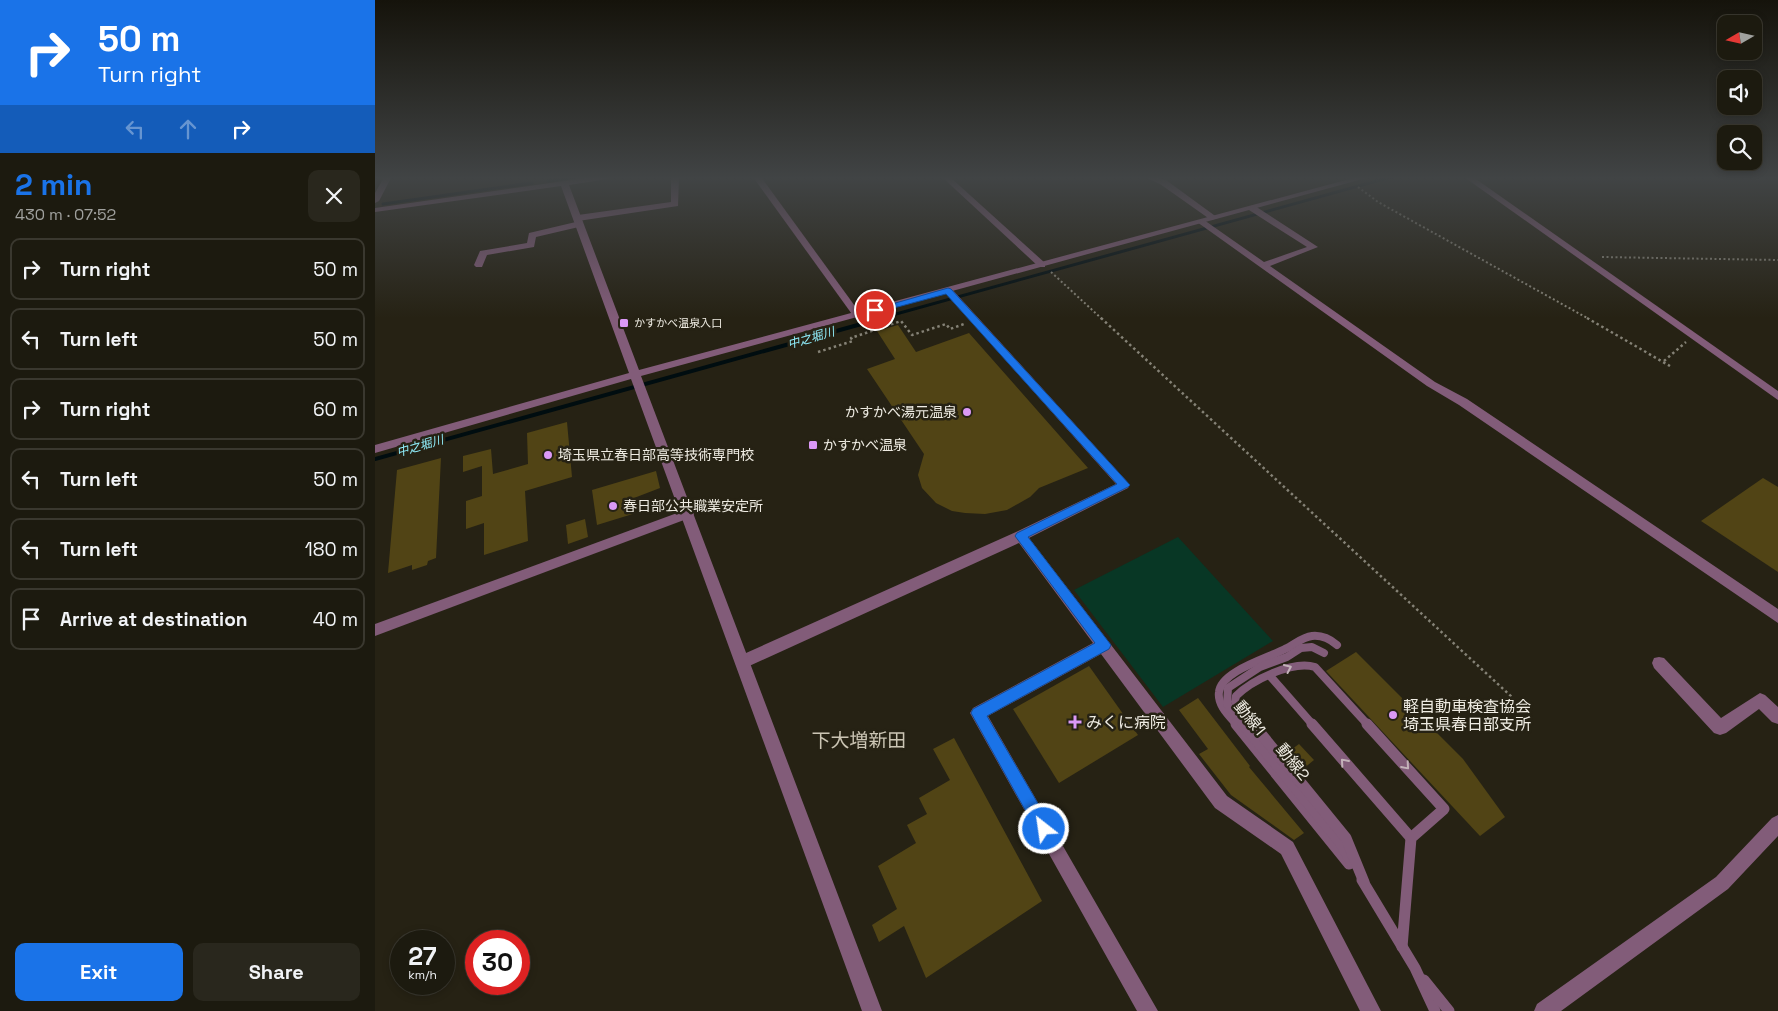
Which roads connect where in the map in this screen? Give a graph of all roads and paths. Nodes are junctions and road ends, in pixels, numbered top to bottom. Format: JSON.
{"nodes":[{"id":1,"x":568,"y":224,"type":"edge"},
{"id":2,"x":580,"y":224,"type":"edge"},
{"id":3,"x":791,"y":224,"type":"edge"},
{"id":4,"x":997,"y":224,"type":"edge"},
{"id":5,"x":1193,"y":224,"type":"edge"},
{"id":6,"x":1204,"y":224,"type":"edge"},
{"id":7,"x":1278,"y":224,"type":"edge"},
{"id":8,"x":1419,"y":224,"type":"edge"},
{"id":9,"x":1534,"y":224,"type":"edge"},
{"id":10,"x":1579,"y":256,"type":"junction"},
{"id":11,"x":1778,"y":260,"type":"edge"},
{"id":12,"x":1042,"y":265,"type":"junction"},
{"id":13,"x":1265,"y":265,"type":"junction"},
{"id":14,"x":479,"y":266,"type":"dead end"},
{"id":15,"x":953,"y":295,"type":"junction"},
{"id":16,"x":857,"y":315,"type":"junction"},
{"id":17,"x":975,"y":320,"type":"junction"},
{"id":18,"x":1692,"y":336,"type":"junction"},
{"id":19,"x":819,"y":352,"type":"dead end"},
{"id":20,"x":1665,"y":361,"type":"junction"},
{"id":21,"x":1670,"y":366,"type":"dead end"},
{"id":22,"x":636,"y":374,"type":"junction"},
{"id":23,"x":1778,"y":396,"type":"edge"},
{"id":24,"x":375,"y":449,"type":"edge"},
{"id":25,"x":688,"y":514,"type":"junction"},
{"id":26,"x":1021,"y":536,"type":"junction"},
{"id":27,"x":1778,"y":617,"type":"edge"},
{"id":28,"x":375,"y":630,"type":"edge"},
{"id":29,"x":1104,"y":645,"type":"junction"},
{"id":30,"x":1337,"y":646,"type":"dead end"},
{"id":31,"x":1324,"y":653,"type":"dead end"},
{"id":32,"x":742,"y":662,"type":"junction"},
{"id":33,"x":1659,"y":663,"type":"dead end"},
{"id":34,"x":1270,"y":676,"type":"junction"},
{"id":35,"x":1513,"y":698,"type":"dead end"},
{"id":36,"x":1778,"y":717,"type":"edge"},
{"id":37,"x":1778,"y":824,"type":"edge"},
{"id":38,"x":1411,"y":838,"type":"junction"},
{"id":39,"x":1337,"y":844,"type":"junction"},
{"id":40,"x":1364,"y":882,"type":"junction"},
{"id":41,"x":1402,"y":947,"type":"junction"},
{"id":42,"x":1415,"y":968,"type":"junction"},
{"id":43,"x":872,"y":1011,"type":"edge"},
{"id":44,"x":1148,"y":1011,"type":"edge"},
{"id":45,"x":1371,"y":1011,"type":"edge"},
{"id":46,"x":1435,"y":1011,"type":"edge"},
{"id":47,"x":1449,"y":1011,"type":"edge"},
{"id":48,"x":1544,"y":1011,"type":"edge"}],
"edges":[{"from":1,"to":14,"type":"street"},
{"from":2,"to":22,"type":"street"},
{"from":3,"to":16,"type":"street"},
{"from":4,"to":12,"type":"street"},
{"from":5,"to":12,"type":"street"},
{"from":6,"to":13,"type":"street"},
{"from":7,"to":13,"type":"street"},
{"from":8,"to":20,"type":"path"},
{"from":9,"to":10,"type":"street"},
{"from":10,"to":11,"type":"path"},
{"from":10,"to":18,"type":"street"},
{"from":12,"to":15,"type":"street"},
{"from":12,"to":35,"type":"path"},
{"from":13,"to":27,"type":"street"},
{"from":15,"to":16,"type":"street"},
{"from":15,"to":17,"type":"street"},
{"from":16,"to":22,"type":"street"},
{"from":17,"to":19,"type":"path"},
{"from":17,"to":26,"type":"street"},
{"from":18,"to":20,"type":"path"},
{"from":18,"to":23,"type":"street"},
{"from":20,"to":21,"type":"path"},
{"from":22,"to":24,"type":"street"},
{"from":22,"to":25,"type":"street"},
{"from":25,"to":28,"type":"street"},
{"from":25,"to":32,"type":"street"},
{"from":26,"to":29,"type":"street"},
{"from":26,"to":32,"type":"street"},
{"from":29,"to":44,"type":"street"},
{"from":29,"to":45,"type":"street"},
{"from":30,"to":39,"type":"lane","name":"動線1"},
{"from":31,"to":39,"type":"lane","name":"動線2"},
{"from":32,"to":43,"type":"street"},
{"from":33,"to":36,"type":"street"},
{"from":38,"to":34,"type":"lane","one_way":true},
{"from":34,"to":38,"type":"lane","one_way":true},
{"from":34,"to":40,"type":"lane"},
{"from":37,"to":48,"type":"street"},
{"from":38,"to":41,"type":"lane"},
{"from":39,"to":40,"type":"lane"},
{"from":40,"to":41,"type":"lane"},
{"from":41,"to":42,"type":"lane"},
{"from":42,"to":46,"type":"lane"},
{"from":42,"to":47,"type":"lane"}]}
